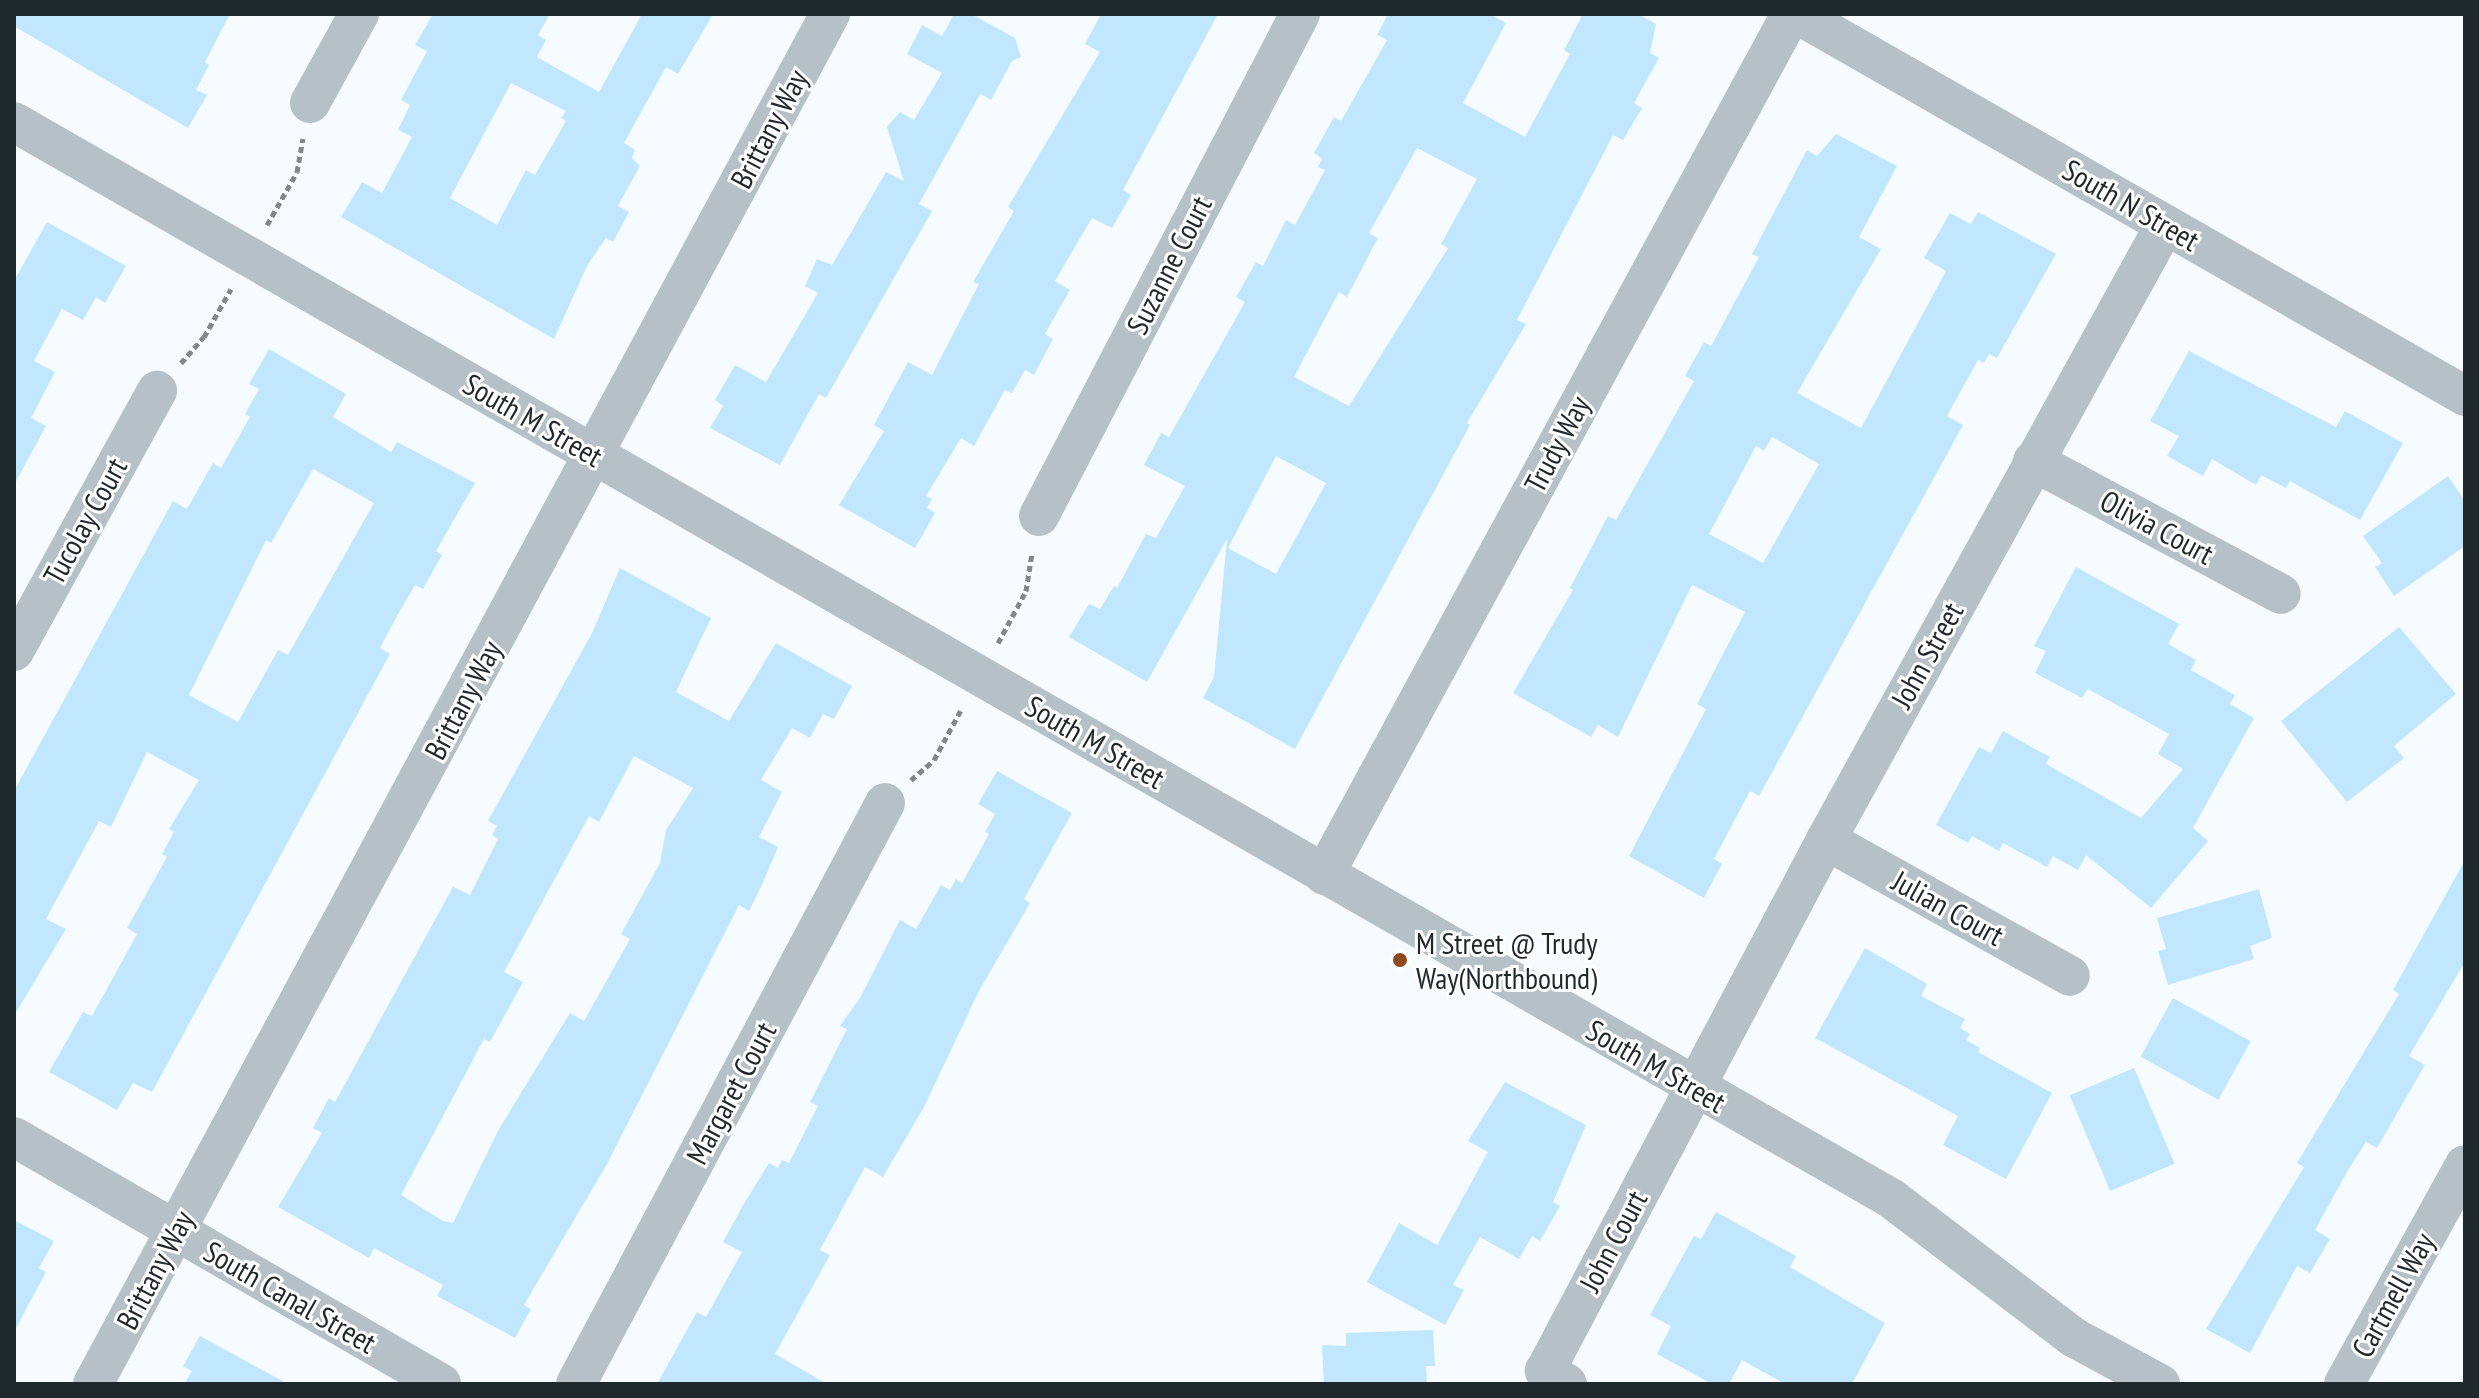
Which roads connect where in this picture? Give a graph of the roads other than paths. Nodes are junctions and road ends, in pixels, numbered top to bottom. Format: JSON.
{"nodes":[{"id":1,"x":359,"y":14,"type":"edge"},
{"id":2,"x":830,"y":14,"type":"edge"},
{"id":3,"x":1300,"y":14,"type":"edge"},
{"id":4,"x":1794,"y":14,"type":"edge"},
{"id":5,"x":310,"y":103,"type":"dead end"},
{"id":6,"x":14,"y":122,"type":"edge"},
{"id":7,"x":2165,"y":225,"type":"junction"},
{"id":8,"x":157,"y":391,"type":"dead end"},
{"id":9,"x":2465,"y":396,"type":"edge"},
{"id":10,"x":596,"y":456,"type":"junction"},
{"id":11,"x":2033,"y":461,"type":"junction"},
{"id":12,"x":1039,"y":516,"type":"dead end"},
{"id":13,"x":2281,"y":594,"type":"dead end"},
{"id":14,"x":14,"y":651,"type":"edge"},
{"id":15,"x":885,"y":803,"type":"dead end"},
{"id":16,"x":1826,"y":840,"type":"junction"},
{"id":17,"x":1324,"y":875,"type":"junction"},
{"id":18,"x":2070,"y":976,"type":"dead end"},
{"id":19,"x":1694,"y":1088,"type":"junction"},
{"id":20,"x":14,"y":1137,"type":"edge"},
{"id":21,"x":2465,"y":1165,"type":"edge"},
{"id":22,"x":175,"y":1232,"type":"junction"},
{"id":23,"x":93,"y":1384,"type":"edge"},
{"id":24,"x":441,"y":1384,"type":"edge"},
{"id":25,"x":576,"y":1384,"type":"edge"},
{"id":26,"x":1567,"y":1384,"type":"edge"},
{"id":27,"x":2160,"y":1384,"type":"edge"},
{"id":28,"x":2344,"y":1384,"type":"edge"}],
"edges":[{"from":1,"to":5,"type":"street"},
{"from":2,"to":10,"type":"street","name":"Brittany Way"},
{"from":3,"to":12,"type":"street","name":"Suzanne Court"},
{"from":4,"to":7,"type":"street","name":"South N Street"},
{"from":4,"to":17,"type":"street","name":"Trudy Way"},
{"from":6,"to":10,"type":"street","name":"South M Street"},
{"from":7,"to":9,"type":"street","name":"South N Street"},
{"from":7,"to":11,"type":"street","name":"John Street"},
{"from":8,"to":14,"type":"street","name":"Tucolay Court"},
{"from":10,"to":17,"type":"street","name":"South M Street"},
{"from":10,"to":22,"type":"street","name":"Brittany Way"},
{"from":11,"to":13,"type":"street","name":"Olivia Court"},
{"from":11,"to":16,"type":"street","name":"John Street"},
{"from":15,"to":25,"type":"street","name":"Margaret Court"},
{"from":16,"to":18,"type":"street","name":"Julian Court"},
{"from":16,"to":19,"type":"street","name":"John Street"},
{"from":17,"to":19,"type":"street","name":"South M Street"},
{"from":19,"to":26,"type":"street","name":"John Court"},
{"from":19,"to":27,"type":"street","name":"South M Street"},
{"from":20,"to":22,"type":"street","name":"South Canal Street"},
{"from":21,"to":28,"type":"street","name":"Cartmell Way"},
{"from":22,"to":23,"type":"street","name":"Brittany Way"},
{"from":22,"to":24,"type":"street","name":"South Canal Street"}]}
